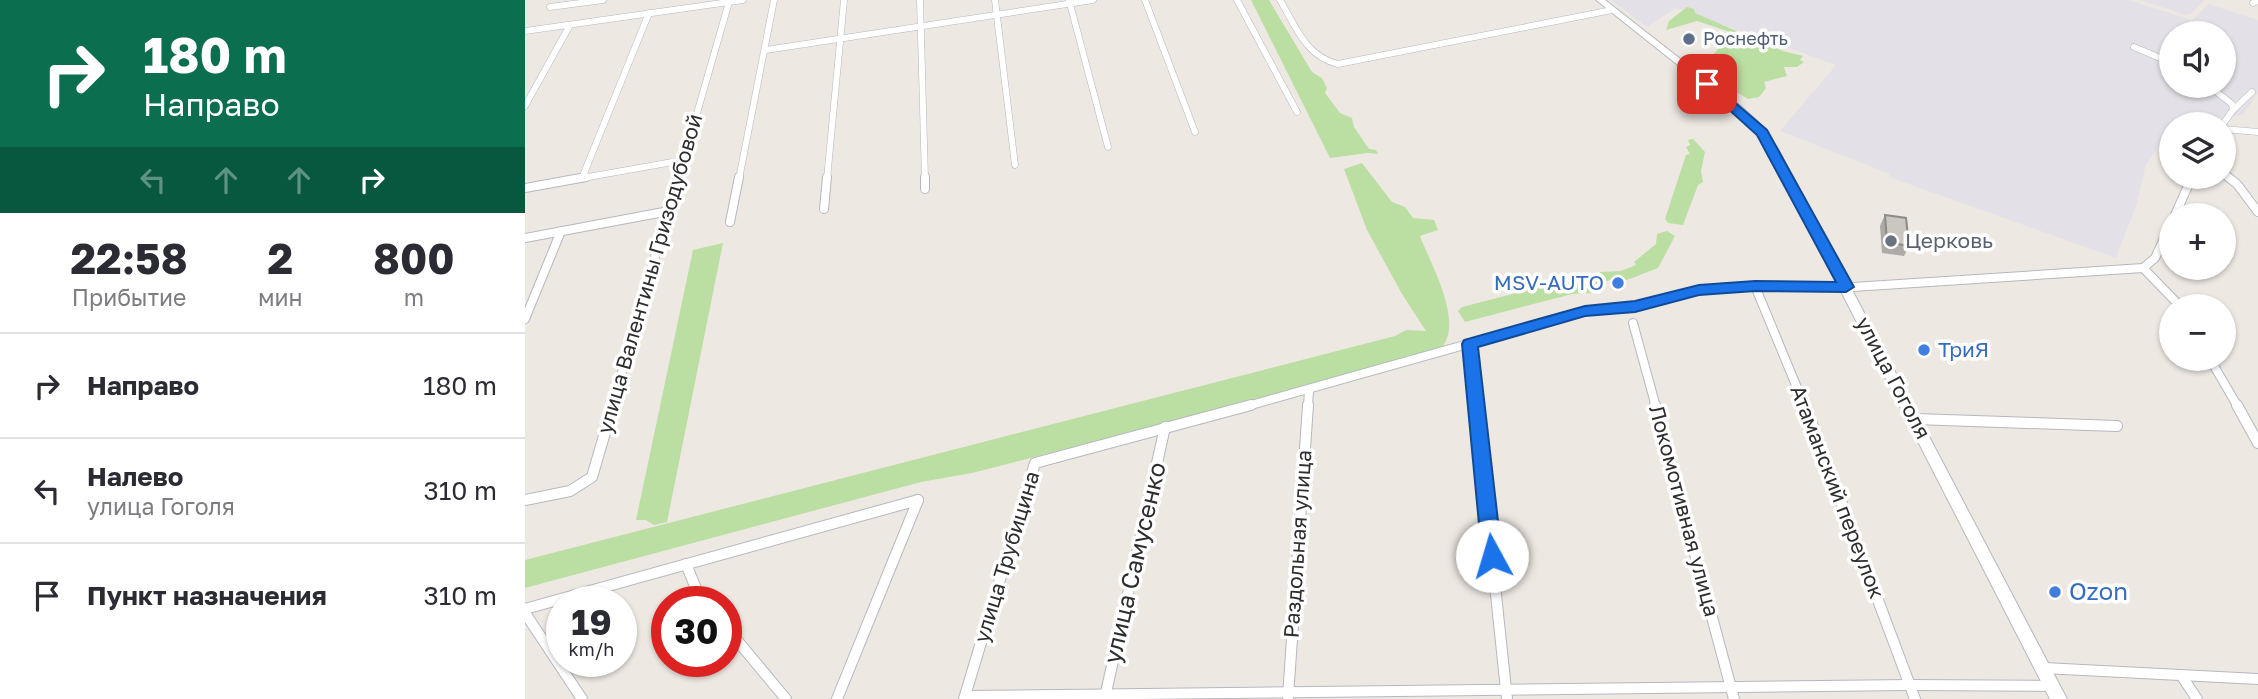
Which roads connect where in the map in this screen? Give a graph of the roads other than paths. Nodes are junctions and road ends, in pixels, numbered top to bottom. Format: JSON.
{"nodes":[{"id":1,"x":603,"y":0,"type":"edge"},
{"id":2,"x":743,"y":0,"type":"edge"},
{"id":3,"x":774,"y":0,"type":"edge"},
{"id":4,"x":844,"y":0,"type":"edge"},
{"id":5,"x":920,"y":0,"type":"edge"},
{"id":6,"x":995,"y":0,"type":"edge"},
{"id":7,"x":1093,"y":0,"type":"edge"},
{"id":8,"x":1145,"y":0,"type":"edge"},
{"id":9,"x":1237,"y":0,"type":"edge"},
{"id":10,"x":1280,"y":0,"type":"edge"},
{"id":11,"x":1600,"y":0,"type":"edge"},
{"id":12,"x":729,"y":2,"type":"junction"},
{"id":13,"x":1070,"y":2,"type":"edge"},
{"id":14,"x":550,"y":7,"type":"dead end"},
{"id":15,"x":1612,"y":10,"type":"junction"},
{"id":16,"x":649,"y":13,"type":"junction"},
{"id":17,"x":997,"y":15,"type":"junction"},
{"id":18,"x":570,"y":25,"type":"junction"},
{"id":19,"x":920,"y":27,"type":"junction"},
{"id":20,"x":525,"y":31,"type":"edge"},
{"id":21,"x":841,"y":40,"type":"junction"},
{"id":22,"x":2134,"y":47,"type":"dead end"},
{"id":23,"x":766,"y":50,"type":"junction"},
{"id":24,"x":2159,"y":58,"type":"edge"},
{"id":25,"x":2252,"y":92,"type":"dead end"},
{"id":26,"x":2224,"y":98,"type":"edge"},
{"id":27,"x":525,"y":106,"type":"edge"},
{"id":28,"x":2233,"y":110,"type":"joint"},
{"id":29,"x":1297,"y":112,"type":"dead end"},
{"id":30,"x":2236,"y":129,"type":"edge"},
{"id":31,"x":1195,"y":132,"type":"dead end"},
{"id":32,"x":2258,"y":132,"type":"edge"},
{"id":33,"x":1108,"y":147,"type":"dead end"},
{"id":34,"x":684,"y":160,"type":"junction"},
{"id":35,"x":1015,"y":165,"type":"dead end"},
{"id":36,"x":582,"y":178,"type":"junction"},
{"id":37,"x":2236,"y":183,"type":"edge"},
{"id":38,"x":525,"y":188,"type":"edge"},
{"id":39,"x":925,"y":189,"type":"dead end"},
{"id":40,"x":824,"y":209,"type":"dead end"},
{"id":41,"x":669,"y":211,"type":"junction"},
{"id":42,"x":2258,"y":212,"type":"edge"},
{"id":43,"x":730,"y":222,"type":"dead end"},
{"id":44,"x":561,"y":231,"type":"junction"},
{"id":45,"x":525,"y":238,"type":"edge"},
{"id":46,"x":2159,"y":250,"type":"edge"},
{"id":47,"x":2143,"y":268,"type":"junction"},
{"id":48,"x":1755,"y":286,"type":"junction"},
{"id":49,"x":1846,"y":287,"type":"junction"},
{"id":50,"x":2168,"y":294,"type":"edge"},
{"id":51,"x":525,"y":319,"type":"edge"},
{"id":52,"x":1633,"y":323,"type":"dead end"},
{"id":53,"x":1470,"y":344,"type":"junction"},
{"id":54,"x":2217,"y":371,"type":"edge"},
{"id":55,"x":1309,"y":390,"type":"junction"},
{"id":56,"x":1915,"y":419,"type":"junction"},
{"id":57,"x":2117,"y":426,"type":"dead end"},
{"id":58,"x":1165,"y":427,"type":"junction"},
{"id":59,"x":2258,"y":443,"type":"edge"},
{"id":60,"x":525,"y":500,"type":"edge"},
{"id":61,"x":686,"y":564,"type":"junction"},
{"id":62,"x":695,"y":586,"type":"edge"},
{"id":63,"x":525,"y":611,"type":"edge"},
{"id":64,"x":742,"y":646,"type":"edge"},
{"id":65,"x":2044,"y":668,"type":"junction"},
{"id":66,"x":2182,"y":675,"type":"junction"},
{"id":67,"x":2258,"y":679,"type":"edge"},
{"id":68,"x":1909,"y":685,"type":"junction"},
{"id":69,"x":2053,"y":686,"type":"junction"},
{"id":70,"x":1733,"y":693,"type":"edge"},
{"id":71,"x":1507,"y":694,"type":"edge"},
{"id":72,"x":1288,"y":696,"type":"edge"},
{"id":73,"x":964,"y":697,"type":"edge"},
{"id":74,"x":1105,"y":697,"type":"edge"},
{"id":75,"x":582,"y":699,"type":"edge"},
{"id":76,"x":786,"y":699,"type":"edge"},
{"id":77,"x":837,"y":699,"type":"edge"},
{"id":78,"x":1915,"y":699,"type":"edge"},
{"id":79,"x":2059,"y":699,"type":"edge"},
{"id":80,"x":2197,"y":699,"type":"edge"}],
"edges":[{"from":1,"to":14,"type":"street"},
{"from":2,"to":12,"type":"street"},
{"from":3,"to":23,"type":"street"},
{"from":4,"to":21,"type":"street"},
{"from":5,"to":19,"type":"street"},
{"from":6,"to":17,"type":"street"},
{"from":7,"to":13,"type":"street"},
{"from":8,"to":31,"type":"street"},
{"from":9,"to":29,"type":"street"},
{"from":10,"to":15,"type":"street"},
{"from":11,"to":15,"type":"main road","name":"улица Гоголя"},
{"from":12,"to":16,"type":"street"},
{"from":12,"to":34,"type":"street","name":"улица Валентины Гризодубовой"},
{"from":13,"to":17,"type":"street"},
{"from":13,"to":33,"type":"street"},
{"from":15,"to":49,"type":"main road","name":"улица Гоголя"},
{"from":16,"to":18,"type":"street"},
{"from":16,"to":36,"type":"street"},
{"from":17,"to":19,"type":"street"},
{"from":17,"to":35,"type":"street"},
{"from":18,"to":20,"type":"street"},
{"from":18,"to":27,"type":"street"},
{"from":19,"to":21,"type":"street"},
{"from":19,"to":39,"type":"street"},
{"from":21,"to":23,"type":"street"},
{"from":21,"to":40,"type":"street"},
{"from":22,"to":24,"type":"street"},
{"from":23,"to":43,"type":"street"},
{"from":25,"to":28,"type":"street"},
{"from":26,"to":28,"type":"street"},
{"from":30,"to":32,"type":"street"},
{"from":34,"to":36,"type":"street"},
{"from":34,"to":41,"type":"street","name":"улица Валентины Гризодубовой"},
{"from":36,"to":38,"type":"street"},
{"from":37,"to":42,"type":"street"},
{"from":41,"to":44,"type":"street"},
{"from":41,"to":60,"type":"street","name":"улица Валентины Гризодубовой"},
{"from":44,"to":45,"type":"street"},
{"from":44,"to":51,"type":"street"},
{"from":46,"to":47,"type":"street"},
{"from":47,"to":49,"type":"street"},
{"from":47,"to":50,"type":"street"},
{"from":48,"to":49,"type":"street"},
{"from":48,"to":53,"type":"street"},
{"from":48,"to":68,"type":"street","name":"Атаманский переулок"},
{"from":49,"to":56,"type":"main road","name":"улица Гоголя"},
{"from":52,"to":70,"type":"street","name":"Локомотивная улица"},
{"from":53,"to":55,"type":"street"},
{"from":53,"to":71,"type":"street"},
{"from":54,"to":59,"type":"street"},
{"from":55,"to":58,"type":"street"},
{"from":55,"to":72,"type":"street","name":"Раздольная улица"},
{"from":56,"to":57,"type":"street"},
{"from":56,"to":65,"type":"main road","name":"улица Гоголя"},
{"from":58,"to":73,"type":"street","name":"улица Трубицина"},
{"from":58,"to":74,"type":"street","name":"улица Самусенко"},
{"from":61,"to":62,"type":"street"},
{"from":61,"to":63,"type":"street"},
{"from":61,"to":77,"type":"street"},
{"from":63,"to":75,"type":"street"},
{"from":64,"to":76,"type":"street"},
{"from":65,"to":66,"type":"street"},
{"from":65,"to":69,"type":"main road","name":"улица Гоголя"},
{"from":66,"to":67,"type":"street"},
{"from":66,"to":80,"type":"street"},
{"from":68,"to":69,"type":"street"},
{"from":68,"to":70,"type":"street"},
{"from":68,"to":78,"type":"street","name":"Атаманский переулок"},
{"from":69,"to":79,"type":"main road","name":"улица Гоголя"},
{"from":70,"to":71,"type":"street"},
{"from":71,"to":72,"type":"street"},
{"from":72,"to":74,"type":"street"},
{"from":73,"to":74,"type":"street"}]}
